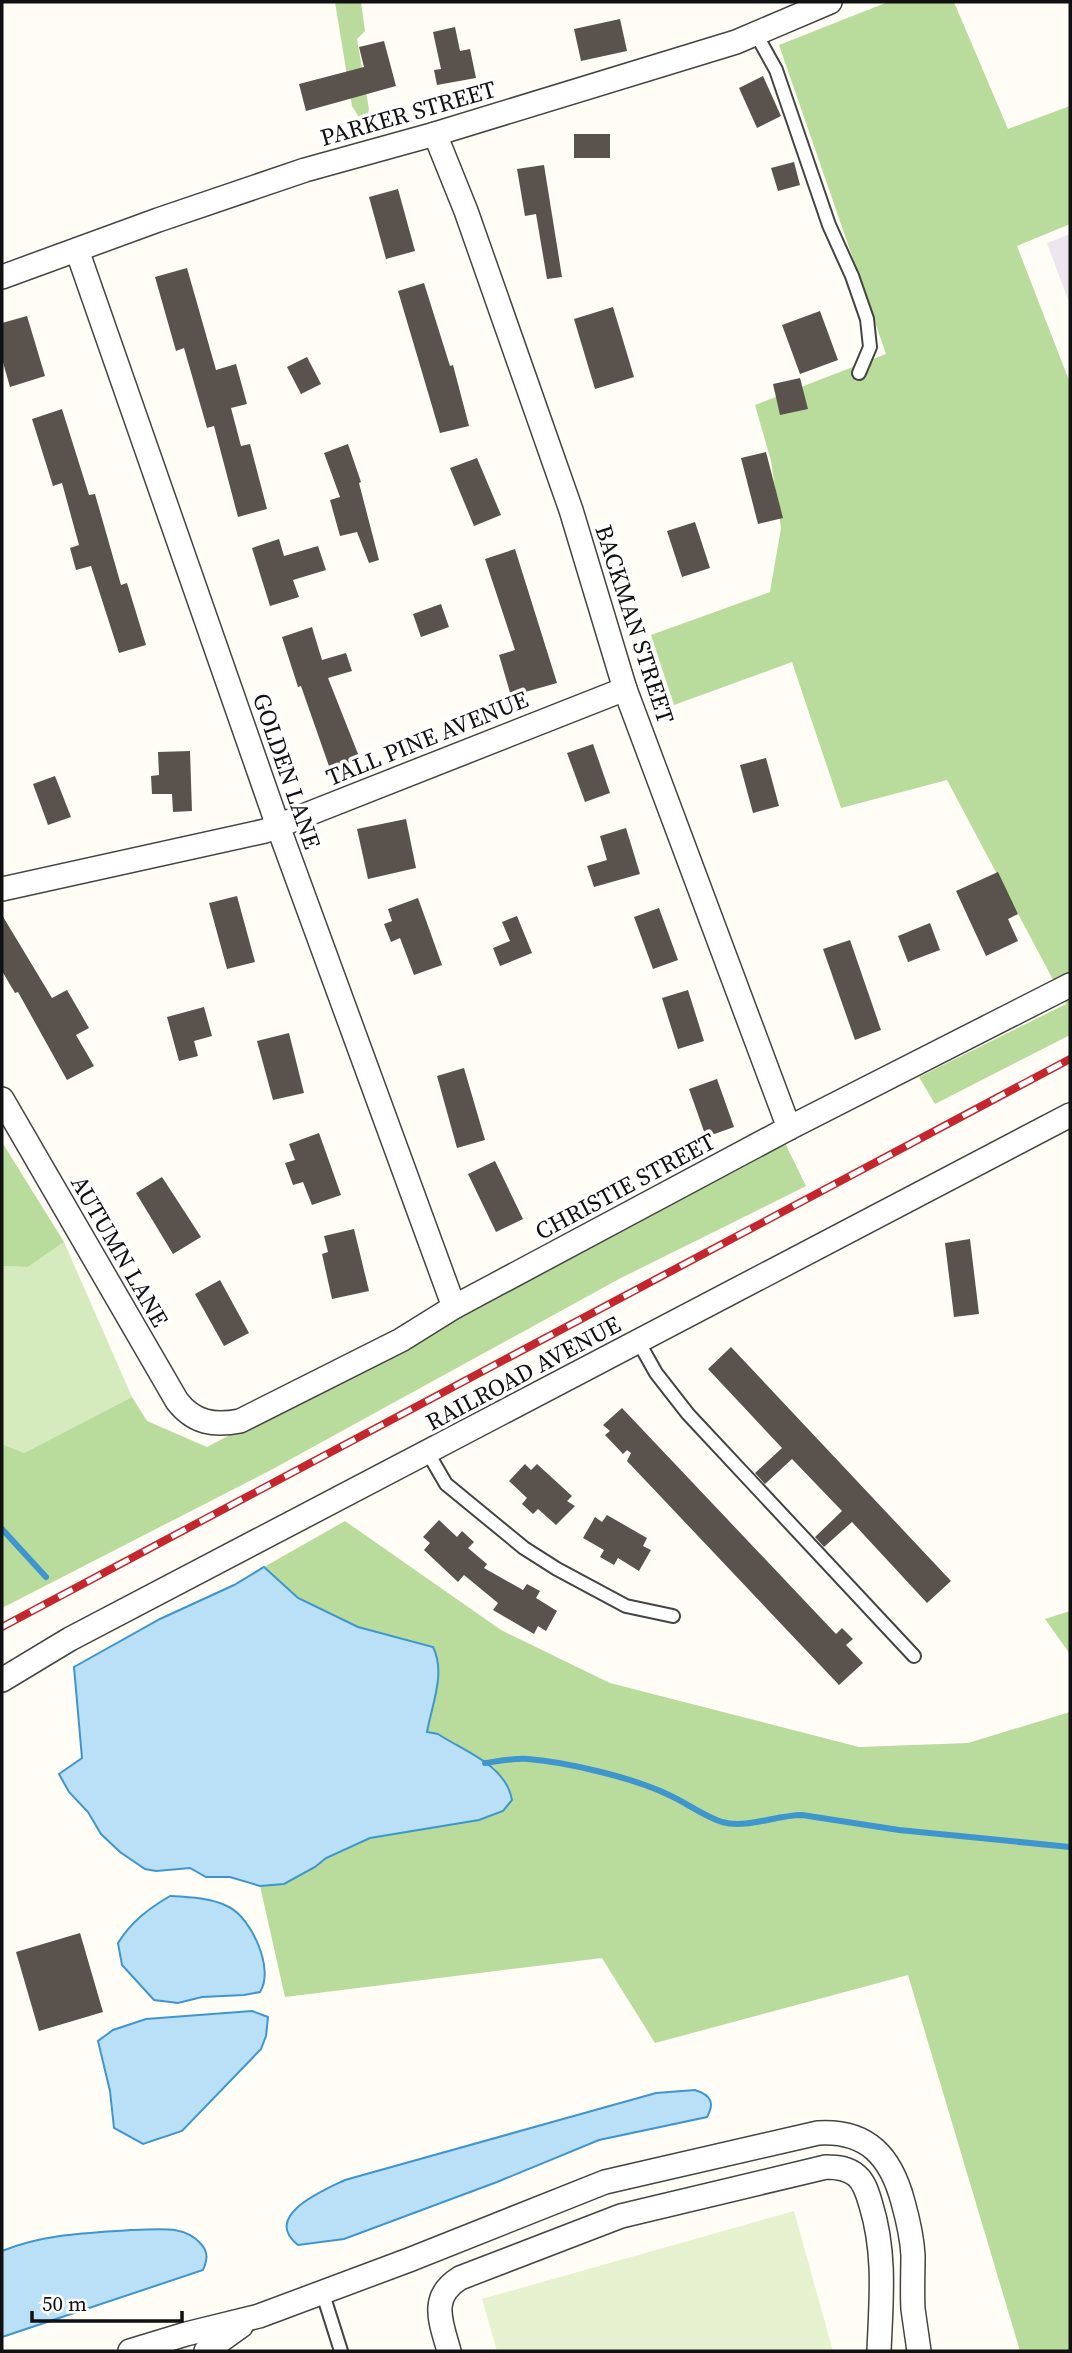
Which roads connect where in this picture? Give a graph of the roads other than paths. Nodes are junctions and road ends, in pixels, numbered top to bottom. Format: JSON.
{"nodes":[{"id":1,"x":830,"y":2,"type":"edge"},
{"id":2,"x":756,"y":34,"type":"junction"},
{"id":3,"x":435,"y":134,"type":"junction"},
{"id":4,"x":77,"y":250,"type":"junction"},
{"id":5,"x":2,"y":277,"type":"edge"},
{"id":6,"x":859,"y":373,"type":"dead end"},
{"id":7,"x":625,"y":690,"type":"junction"},
{"id":8,"x":278,"y":826,"type":"junction"},
{"id":9,"x":2,"y":889,"type":"edge"},
{"id":10,"x":1070,"y":985,"type":"edge"},
{"id":11,"x":2,"y":1099,"type":"edge"},
{"id":12,"x":1070,"y":1115,"type":"edge"},
{"id":13,"x":789,"y":1128,"type":"junction"},
{"id":14,"x":454,"y":1307,"type":"junction"},
{"id":15,"x":638,"y":1341,"type":"junction"},
{"id":16,"x":203,"y":1422,"type":"joint"},
{"id":17,"x":428,"y":1453,"type":"junction"},
{"id":18,"x":673,"y":1616,"type":"dead end"},
{"id":19,"x":914,"y":1656,"type":"dead end"},
{"id":20,"x":2,"y":1680,"type":"edge"},
{"id":21,"x":322,"y":2291,"type":"junction"},
{"id":22,"x":259,"y":2316,"type":"junction"},
{"id":23,"x":130,"y":2351,"type":"edge"},
{"id":24,"x":206,"y":2351,"type":"edge"},
{"id":25,"x":341,"y":2351,"type":"edge"},
{"id":26,"x":449,"y":2351,"type":"edge"},
{"id":27,"x":880,"y":2351,"type":"edge"},
{"id":28,"x":919,"y":2351,"type":"edge"}],
"edges":[{"from":1,"to":2,"type":"street","name":"PARKER STREET"},
{"from":2,"to":3,"type":"street","name":"PARKER STREET"},
{"from":2,"to":6,"type":"lane"},
{"from":3,"to":4,"type":"street","name":"PARKER STREET"},
{"from":3,"to":7,"type":"street","name":"BACKMAN STREET"},
{"from":4,"to":5,"type":"street","name":"PARKER STREET"},
{"from":4,"to":8,"type":"street","name":"GOLDEN LANE"},
{"from":7,"to":8,"type":"street","name":"TALL PINE AVENUE"},
{"from":7,"to":13,"type":"street","name":"BACKMAN STREET"},
{"from":8,"to":9,"type":"street","name":"TALL PINE AVENUE"},
{"from":8,"to":14,"type":"street","name":"GOLDEN LANE"},
{"from":10,"to":13,"type":"street","name":"CHRISTIE STREET"},
{"from":11,"to":16,"type":"street","name":"AUTUMN LANE"},
{"from":12,"to":15,"type":"street","name":"RAILROAD AVENUE"},
{"from":13,"to":14,"type":"street","name":"CHRISTIE STREET"},
{"from":14,"to":16,"type":"street","name":"CHRISTIE STREET"},
{"from":15,"to":17,"type":"street","name":"RAILROAD AVENUE"},
{"from":15,"to":19,"type":"lane"},
{"from":17,"to":18,"type":"lane"},
{"from":17,"to":20,"type":"street","name":"RAILROAD AVENUE"},
{"from":21,"to":22,"type":"street"},
{"from":21,"to":25,"type":"lane"},
{"from":21,"to":28,"type":"street"},
{"from":22,"to":23,"type":"street"},
{"from":22,"to":24,"type":"street"},
{"from":26,"to":27,"type":"street"}]}
